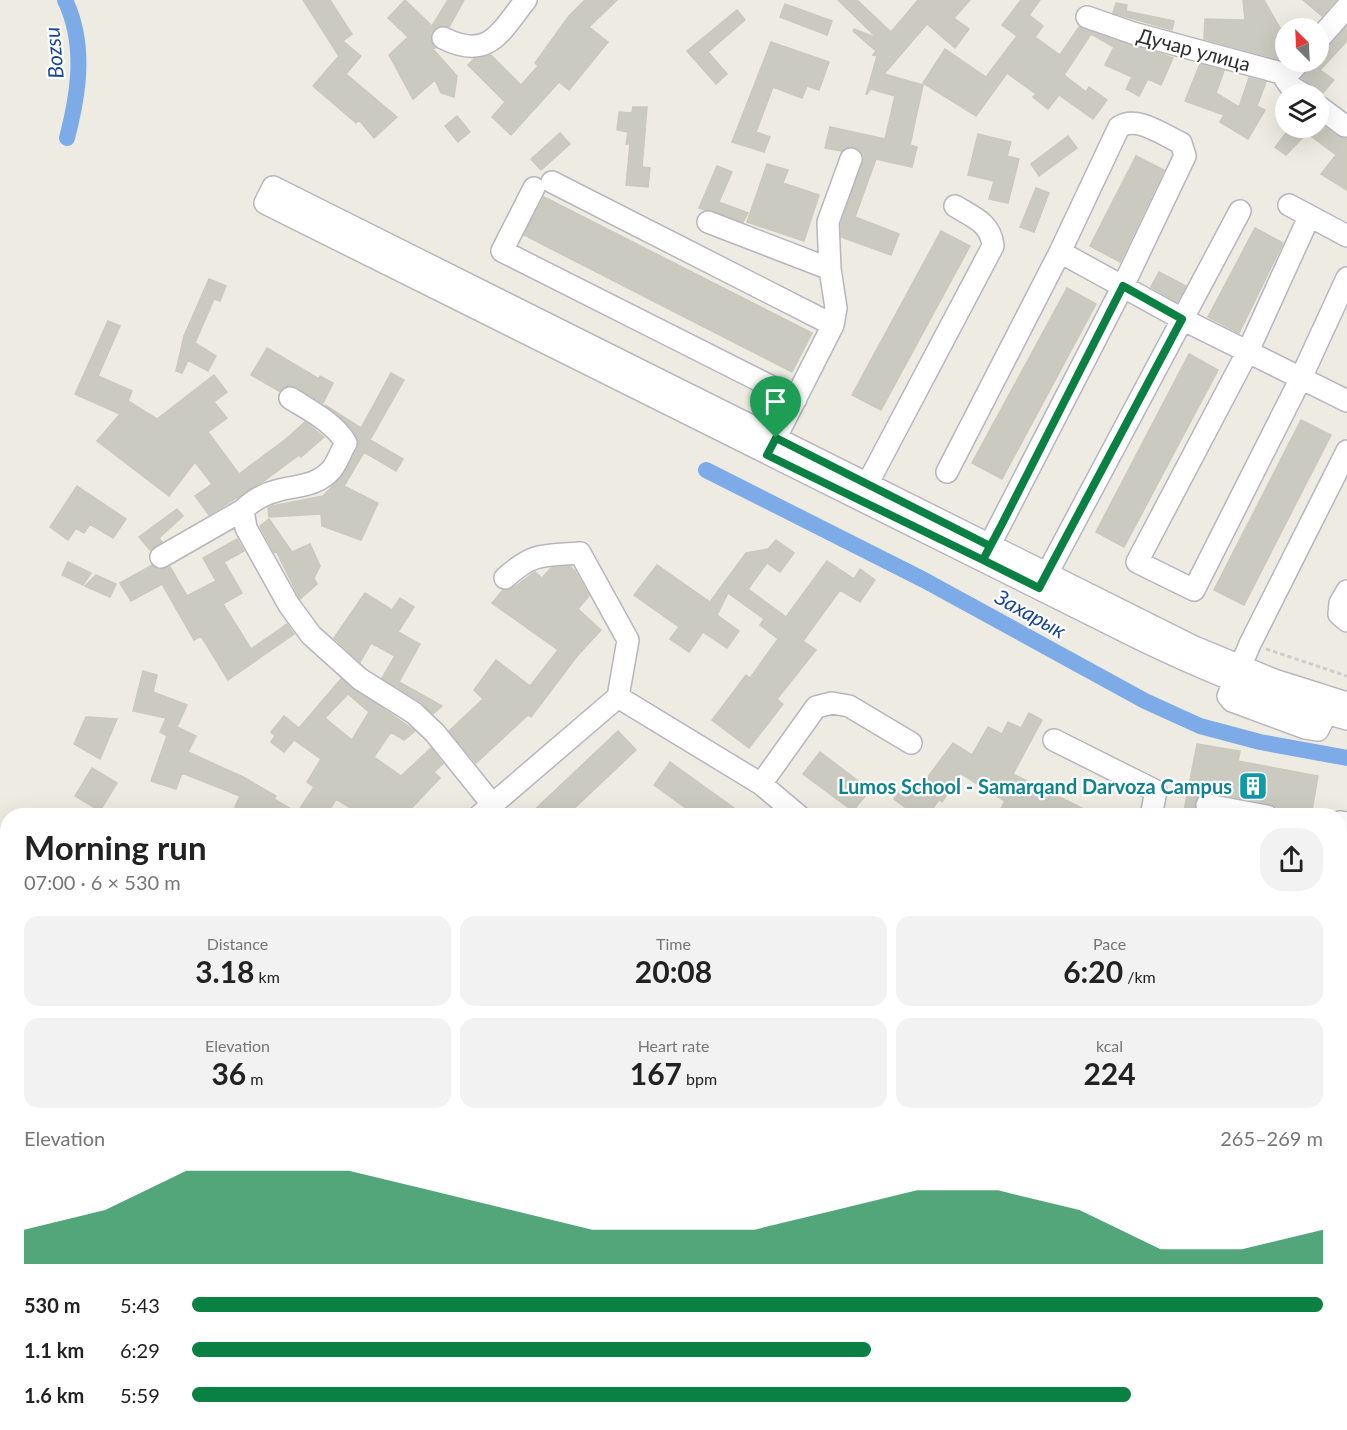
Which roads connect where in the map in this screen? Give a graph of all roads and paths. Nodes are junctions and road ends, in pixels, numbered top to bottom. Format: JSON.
{"nodes":[{"id":1,"x":526,"y":0,"type":"edge"},
{"id":2,"x":1347,"y":7,"type":"edge"},
{"id":3,"x":1087,"y":17,"type":"dead end"},
{"id":4,"x":1329,"y":27,"type":"edge"},
{"id":5,"x":443,"y":38,"type":"dead end"},
{"id":6,"x":1285,"y":72,"type":"edge"},
{"id":7,"x":1281,"y":73,"type":"junction"},
{"id":8,"x":1289,"y":84,"type":"edge"},
{"id":9,"x":1329,"y":114,"type":"edge"},
{"id":10,"x":1345,"y":126,"type":"dead end"},
{"id":11,"x":851,"y":159,"type":"dead end"},
{"id":12,"x":955,"y":206,"type":"dead end"},
{"id":13,"x":1289,"y":206,"type":"dead end"},
{"id":14,"x":1240,"y":211,"type":"dead end"},
{"id":15,"x":1309,"y":217,"type":"junction"},
{"id":16,"x":708,"y":222,"type":"dead end"},
{"id":17,"x":1347,"y":236,"type":"edge"},
{"id":18,"x":1060,"y":252,"type":"junction"},
{"id":19,"x":830,"y":269,"type":"junction"},
{"id":20,"x":1347,"y":278,"type":"edge"},
{"id":21,"x":1123,"y":286,"type":"junction"},
{"id":22,"x":1182,"y":319,"type":"junction"},
{"id":23,"x":833,"y":325,"type":"junction"},
{"id":24,"x":1248,"y":351,"type":"junction"},
{"id":25,"x":1301,"y":378,"type":"junction"},
{"id":26,"x":290,"y":398,"type":"dead end"},
{"id":27,"x":796,"y":399,"type":"junction"},
{"id":28,"x":1347,"y":401,"type":"edge"},
{"id":29,"x":772,"y":446,"type":"junction"},
{"id":30,"x":1347,"y":451,"type":"edge"},
{"id":31,"x":947,"y":472,"type":"dead end"},
{"id":32,"x":863,"y":492,"type":"junction"},
{"id":33,"x":243,"y":510,"type":"junction"},
{"id":34,"x":986,"y":553,"type":"junction"},
{"id":35,"x":161,"y":557,"type":"dead end"},
{"id":36,"x":505,"y":578,"type":"dead end"},
{"id":37,"x":1043,"y":582,"type":"junction"},
{"id":38,"x":1347,"y":591,"type":"edge"},
{"id":39,"x":1347,"y":621,"type":"edge"},
{"id":40,"x":1250,"y":644,"type":"junction"},
{"id":41,"x":1237,"y":675,"type":"junction"},
{"id":42,"x":1347,"y":676,"type":"edge"},
{"id":43,"x":618,"y":697,"type":"junction"},
{"id":44,"x":1347,"y":703,"type":"edge"},
{"id":45,"x":1347,"y":720,"type":"edge"},
{"id":46,"x":1054,"y":740,"type":"dead end"},
{"id":47,"x":911,"y":743,"type":"dead end"},
{"id":48,"x":761,"y":784,"type":"junction"},
{"id":49,"x":1207,"y":805,"type":"dead end"},
{"id":50,"x":485,"y":808,"type":"edge"},
{"id":51,"x":488,"y":808,"type":"edge"},
{"id":52,"x":790,"y":808,"type":"edge"},
{"id":53,"x":1153,"y":808,"type":"edge"},
{"id":54,"x":1223,"y":808,"type":"edge"}],
"edges":[{"from":1,"to":5,"type":"street"},
{"from":2,"to":4,"type":"street"},
{"from":3,"to":7,"type":"street","name":"Дучар улица"},
{"from":6,"to":7,"type":"street"},
{"from":7,"to":8,"type":"street"},
{"from":9,"to":10,"type":"street"},
{"from":11,"to":19,"type":"street"},
{"from":12,"to":32,"type":"street"},
{"from":13,"to":15,"type":"street"},
{"from":14,"to":22,"type":"street"},
{"from":15,"to":17,"type":"street"},
{"from":15,"to":24,"type":"street"},
{"from":16,"to":19,"type":"street"},
{"from":18,"to":21,"type":"street"},
{"from":18,"to":21,"type":"street"},
{"from":18,"to":31,"type":"street"},
{"from":19,"to":23,"type":"street"},
{"from":20,"to":25,"type":"street"},
{"from":21,"to":22,"type":"street"},
{"from":21,"to":34,"type":"street"},
{"from":22,"to":24,"type":"street"},
{"from":22,"to":37,"type":"street"},
{"from":23,"to":27,"type":"street"},
{"from":23,"to":27,"type":"street"},
{"from":24,"to":25,"type":"street"},
{"from":24,"to":25,"type":"street"},
{"from":25,"to":28,"type":"street"},
{"from":26,"to":33,"type":"street"},
{"from":27,"to":29,"type":"street"},
{"from":29,"to":29,"type":"street"},
{"from":29,"to":32,"type":"street"},
{"from":30,"to":40,"type":"street"},
{"from":32,"to":34,"type":"street"},
{"from":33,"to":35,"type":"street"},
{"from":33,"to":50,"type":"street"},
{"from":34,"to":37,"type":"street"},
{"from":36,"to":43,"type":"street"},
{"from":37,"to":41,"type":"street"},
{"from":38,"to":39,"type":"street"},
{"from":40,"to":41,"type":"street"},
{"from":40,"to":42,"type":"path"},
{"from":41,"to":44,"type":"street"},
{"from":41,"to":45,"type":"street"},
{"from":43,"to":48,"type":"street"},
{"from":43,"to":51,"type":"street"},
{"from":46,"to":53,"type":"street"},
{"from":47,"to":48,"type":"street"},
{"from":48,"to":52,"type":"street"},
{"from":49,"to":54,"type":"street"}]}
